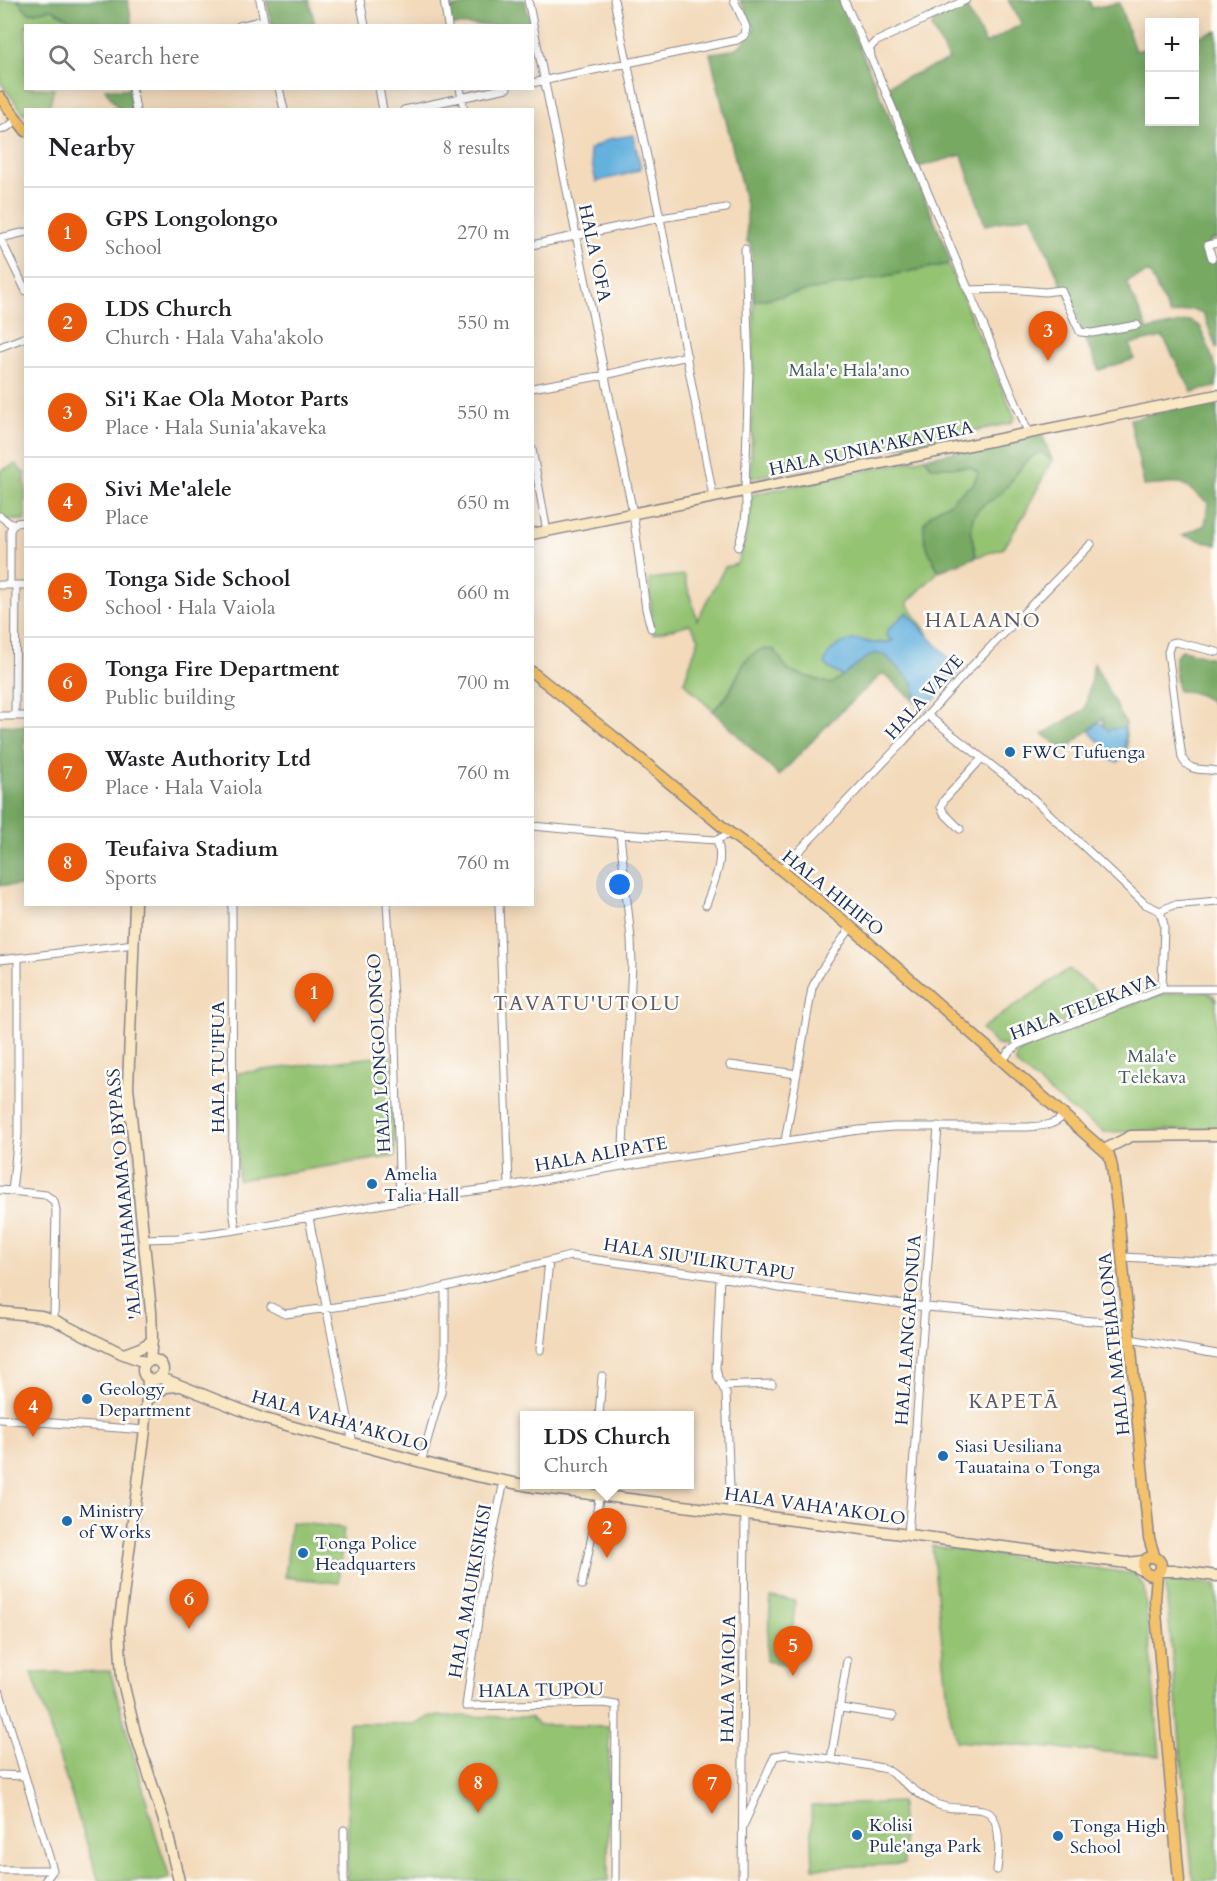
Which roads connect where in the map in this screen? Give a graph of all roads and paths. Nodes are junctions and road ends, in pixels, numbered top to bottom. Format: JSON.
{"nodes":[{"id":1,"x":260,"y":0,"type":"edge"},
{"id":2,"x":360,"y":0,"type":"edge"},
{"id":3,"x":444,"y":0,"type":"edge"},
{"id":4,"x":528,"y":0,"type":"edge"},
{"id":5,"x":614,"y":0,"type":"edge"},
{"id":6,"x":734,"y":0,"type":"edge"},
{"id":7,"x":844,"y":0,"type":"edge"},
{"id":8,"x":966,"y":0,"type":"edge"},
{"id":9,"x":264,"y":23,"type":"edge"},
{"id":10,"x":365,"y":24,"type":"edge"},
{"id":11,"x":448,"y":24,"type":"edge"},
{"id":12,"x":533,"y":24,"type":"edge"},
{"id":13,"x":534,"y":30,"type":"edge"},
{"id":14,"x":871,"y":57,"type":"junction"},
{"id":15,"x":627,"y":63,"type":"junction"},
{"id":16,"x":544,"y":80,"type":"junction"},
{"id":17,"x":534,"y":82,"type":"edge"},
{"id":18,"x":132,"y":90,"type":"edge"},
{"id":19,"x":279,"y":90,"type":"edge"},
{"id":20,"x":379,"y":90,"type":"edge"},
{"id":21,"x":460,"y":90,"type":"edge"},
{"id":22,"x":498,"y":90,"type":"edge"},
{"id":23,"x":0,"y":97,"type":"edge"},
{"id":24,"x":462,"y":98,"type":"junction"},
{"id":25,"x":136,"y":108,"type":"edge"},
{"id":26,"x":284,"y":108,"type":"edge"},
{"id":27,"x":383,"y":108,"type":"edge"},
{"id":28,"x":414,"y":108,"type":"edge"},
{"id":29,"x":464,"y":108,"type":"edge"},
{"id":30,"x":17,"y":120,"type":"junction"},
{"id":31,"x":24,"y":129,"type":"edge"},
{"id":32,"x":0,"y":130,"type":"edge"},
{"id":33,"x":726,"y":208,"type":"dead end"},
{"id":34,"x":660,"y":218,"type":"junction"},
{"id":35,"x":24,"y":232,"type":"edge"},
{"id":36,"x":576,"y":234,"type":"junction"},
{"id":37,"x":0,"y":238,"type":"edge"},
{"id":38,"x":1217,"y":243,"type":"edge"},
{"id":39,"x":534,"y":244,"type":"edge"},
{"id":40,"x":745,"y":249,"type":"dead end"},
{"id":41,"x":1212,"y":258,"type":"dead end"},
{"id":42,"x":24,"y":287,"type":"edge"},
{"id":43,"x":968,"y":290,"type":"junction"},
{"id":44,"x":1137,"y":325,"type":"dead end"},
{"id":45,"x":24,"y":338,"type":"edge"},
{"id":46,"x":0,"y":347,"type":"edge"},
{"id":47,"x":687,"y":356,"type":"junction"},
{"id":48,"x":605,"y":375,"type":"junction"},
{"id":49,"x":534,"y":388,"type":"edge"},
{"id":50,"x":1217,"y":395,"type":"edge"},
{"id":51,"x":1028,"y":432,"type":"junction"},
{"id":52,"x":534,"y":460,"type":"edge"},
{"id":53,"x":745,"y":490,"type":"junction"},
{"id":54,"x":713,"y":496,"type":"junction"},
{"id":55,"x":633,"y":513,"type":"junction"},
{"id":56,"x":0,"y":516,"type":"edge"},
{"id":57,"x":24,"y":522,"type":"edge"},
{"id":58,"x":12,"y":525,"type":"junction"},
{"id":59,"x":547,"y":532,"type":"junction"},
{"id":60,"x":534,"y":534,"type":"edge"},
{"id":61,"x":1091,"y":544,"type":"dead end"},
{"id":62,"x":738,"y":547,"type":"dead end"},
{"id":63,"x":0,"y":585,"type":"edge"},
{"id":64,"x":13,"y":585,"type":"junction"},
{"id":65,"x":24,"y":585,"type":"edge"},
{"id":66,"x":651,"y":628,"type":"dead end"},
{"id":67,"x":1217,"y":652,"type":"edge"},
{"id":68,"x":534,"y":674,"type":"edge"},
{"id":69,"x":927,"y":715,"type":"junction"},
{"id":70,"x":0,"y":716,"type":"edge"},
{"id":71,"x":15,"y":716,"type":"junction"},
{"id":72,"x":24,"y":716,"type":"edge"},
{"id":73,"x":982,"y":758,"type":"junction"},
{"id":74,"x":1217,"y":771,"type":"edge"},
{"id":75,"x":534,"y":826,"type":"edge"},
{"id":76,"x":960,"y":829,"type":"dead end"},
{"id":77,"x":730,"y":833,"type":"junction"},
{"id":78,"x":620,"y":834,"type":"junction"},
{"id":79,"x":717,"y":840,"type":"junction"},
{"id":80,"x":781,"y":870,"type":"junction"},
{"id":81,"x":1217,"y":901,"type":"edge"},
{"id":82,"x":705,"y":905,"type":"dead end"},
{"id":83,"x":135,"y":906,"type":"edge"},
{"id":84,"x":232,"y":906,"type":"edge"},
{"id":85,"x":387,"y":906,"type":"edge"},
{"id":86,"x":499,"y":906,"type":"edge"},
{"id":87,"x":1160,"y":911,"type":"junction"},
{"id":88,"x":851,"y":927,"type":"junction"},
{"id":89,"x":134,"y":944,"type":"junction"},
{"id":90,"x":18,"y":958,"type":"junction"},
{"id":91,"x":0,"y":960,"type":"edge"},
{"id":92,"x":1217,"y":988,"type":"edge"},
{"id":93,"x":1162,"y":989,"type":"junction"},
{"id":94,"x":1002,"y":1062,"type":"junction"},
{"id":95,"x":730,"y":1065,"type":"dead end"},
{"id":96,"x":797,"y":1074,"type":"junction"},
{"id":97,"x":1064,"y":1116,"type":"junction"},
{"id":98,"x":938,"y":1126,"type":"junction"},
{"id":99,"x":1217,"y":1135,"type":"edge"},
{"id":100,"x":785,"y":1141,"type":"junction"},
{"id":101,"x":1104,"y":1150,"type":"junction"},
{"id":102,"x":622,"y":1166,"type":"junction"},
{"id":103,"x":509,"y":1186,"type":"junction"},
{"id":104,"x":0,"y":1190,"type":"edge"},
{"id":105,"x":12,"y":1191,"type":"junction"},
{"id":106,"x":400,"y":1201,"type":"junction"},
{"id":107,"x":309,"y":1218,"type":"junction"},
{"id":108,"x":236,"y":1230,"type":"junction"},
{"id":109,"x":144,"y":1239,"type":"junction"},
{"id":110,"x":1122,"y":1257,"type":"junction"},
{"id":111,"x":549,"y":1260,"type":"junction"},
{"id":112,"x":1217,"y":1262,"type":"edge"},
{"id":113,"x":720,"y":1277,"type":"junction"},
{"id":114,"x":445,"y":1287,"type":"junction"},
{"id":115,"x":271,"y":1307,"type":"dead end"},
{"id":116,"x":926,"y":1307,"type":"junction"},
{"id":117,"x":326,"y":1309,"type":"junction"},
{"id":118,"x":0,"y":1312,"type":"edge"},
{"id":119,"x":54,"y":1320,"type":"junction"},
{"id":120,"x":1129,"y":1324,"type":"junction"},
{"id":121,"x":152,"y":1339,"type":"junction"},
{"id":122,"x":1130,"y":1339,"type":"junction"},
{"id":123,"x":540,"y":1350,"type":"dead end"},
{"id":124,"x":122,"y":1354,"type":"junction"},
{"id":125,"x":1217,"y":1354,"type":"edge"},
{"id":126,"x":153,"y":1370,"type":"junction"},
{"id":127,"x":602,"y":1376,"type":"dead end"},
{"id":128,"x":772,"y":1384,"type":"dead end"},
{"id":129,"x":723,"y":1386,"type":"junction"},
{"id":130,"x":184,"y":1387,"type":"junction"},
{"id":131,"x":148,"y":1402,"type":"junction"},
{"id":132,"x":599,"y":1411,"type":"edge"},
{"id":133,"x":0,"y":1419,"type":"edge"},
{"id":134,"x":145,"y":1430,"type":"junction"},
{"id":135,"x":353,"y":1444,"type":"junction"},
{"id":136,"x":421,"y":1462,"type":"junction"},
{"id":137,"x":504,"y":1481,"type":"junction"},
{"id":138,"x":520,"y":1484,"type":"edge"},
{"id":139,"x":566,"y":1489,"type":"edge"},
{"id":140,"x":596,"y":1491,"type":"edge"},
{"id":141,"x":731,"y":1512,"type":"junction"},
{"id":142,"x":745,"y":1514,"type":"junction"},
{"id":143,"x":908,"y":1536,"type":"junction"},
{"id":144,"x":1152,"y":1566,"type":"junction"},
{"id":145,"x":1217,"y":1576,"type":"edge"},
{"id":146,"x":582,"y":1585,"type":"dead end"},
{"id":147,"x":847,"y":1661,"type":"dead end"},
{"id":148,"x":0,"y":1693,"type":"edge"},
{"id":149,"x":466,"y":1706,"type":"joint"},
{"id":150,"x":841,"y":1708,"type":"junction"},
{"id":151,"x":893,"y":1716,"type":"dead end"},
{"id":152,"x":831,"y":1759,"type":"junction"},
{"id":153,"x":0,"y":1775,"type":"edge"},
{"id":154,"x":25,"y":1776,"type":"junction"},
{"id":155,"x":743,"y":1826,"type":"junction"},
{"id":156,"x":344,"y":1830,"type":"dead end"},
{"id":157,"x":0,"y":1870,"type":"edge"},
{"id":158,"x":53,"y":1870,"type":"junction"},
{"id":159,"x":997,"y":1870,"type":"dead end"},
{"id":160,"x":45,"y":1881,"type":"edge"},
{"id":161,"x":179,"y":1881,"type":"edge"},
{"id":162,"x":344,"y":1881,"type":"edge"},
{"id":163,"x":615,"y":1881,"type":"edge"},
{"id":164,"x":742,"y":1881,"type":"edge"},
{"id":165,"x":1179,"y":1881,"type":"edge"}],
"edges":[{"from":1,"to":9,"type":"street"},
{"from":2,"to":10,"type":"street"},
{"from":3,"to":11,"type":"street"},
{"from":4,"to":12,"type":"street","name":"HALA 'OFA"},
{"from":5,"to":15,"type":"street"},
{"from":6,"to":15,"type":"street"},
{"from":7,"to":14,"type":"street"},
{"from":8,"to":14,"type":"street"},
{"from":13,"to":16,"type":"street","name":"HALA 'OFA"},
{"from":14,"to":43,"type":"street"},
{"from":15,"to":16,"type":"street"},
{"from":15,"to":34,"type":"street"},
{"from":16,"to":17,"type":"street"},
{"from":16,"to":36,"type":"street","name":"HALA 'OFA"},
{"from":18,"to":25,"type":"street"},
{"from":19,"to":26,"type":"street"},
{"from":20,"to":27,"type":"street"},
{"from":21,"to":24,"type":"street"},
{"from":22,"to":24,"type":"street"},
{"from":23,"to":30,"type":"main road"},
{"from":24,"to":28,"type":"street"},
{"from":24,"to":29,"type":"street"},
{"from":30,"to":31,"type":"main road"},
{"from":30,"to":32,"type":"street"},
{"from":33,"to":34,"type":"street"},
{"from":34,"to":36,"type":"street"},
{"from":34,"to":47,"type":"street"},
{"from":35,"to":37,"type":"street"},
{"from":36,"to":39,"type":"street"},
{"from":36,"to":48,"type":"street","name":"HALA 'OFA"},
{"from":37,"to":42,"type":"street"},
{"from":38,"to":41,"type":"street"},
{"from":40,"to":53,"type":"street"},
{"from":43,"to":44,"type":"street"},
{"from":43,"to":51,"type":"street"},
{"from":45,"to":46,"type":"street"},
{"from":47,"to":48,"type":"street"},
{"from":47,"to":54,"type":"street"},
{"from":48,"to":49,"type":"street"},
{"from":48,"to":55,"type":"street","name":"HALA 'OFA"},
{"from":50,"to":51,"type":"main road","name":"HALA SUNIA'AKAVEKA"},
{"from":51,"to":53,"type":"main road","name":"HALA SUNIA'AKAVEKA"},
{"from":52,"to":59,"type":"street"},
{"from":53,"to":54,"type":"main road","name":"HALA SUNIA'AKAVEKA"},
{"from":53,"to":62,"type":"street"},
{"from":54,"to":55,"type":"main road","name":"HALA SUNIA'AKAVEKA"},
{"from":55,"to":59,"type":"main road","name":"HALA SUNIA'AKAVEKA"},
{"from":55,"to":66,"type":"street","name":"HALA 'OFA"},
{"from":56,"to":58,"type":"street"},
{"from":57,"to":58,"type":"street"},
{"from":58,"to":64,"type":"street"},
{"from":59,"to":60,"type":"main road","name":"HALA SUNIA'AKAVEKA"},
{"from":61,"to":69,"type":"street","name":"HALA VAVE"},
{"from":63,"to":64,"type":"street"},
{"from":64,"to":65,"type":"street"},
{"from":64,"to":71,"type":"street"},
{"from":67,"to":74,"type":"street"},
{"from":68,"to":77,"type":"main road","name":"HALA HIHIFO"},
{"from":69,"to":73,"type":"street"},
{"from":69,"to":80,"type":"street","name":"HALA VAVE"},
{"from":70,"to":71,"type":"street"},
{"from":71,"to":72,"type":"street"},
{"from":73,"to":76,"type":"street"},
{"from":73,"to":87,"type":"street"},
{"from":75,"to":78,"type":"street"},
{"from":77,"to":79,"type":"street"},
{"from":77,"to":80,"type":"main road","name":"HALA HIHIFO"},
{"from":78,"to":79,"type":"street"},
{"from":78,"to":102,"type":"street"},
{"from":79,"to":82,"type":"street"},
{"from":80,"to":88,"type":"main road","name":"HALA HIHIFO"},
{"from":81,"to":87,"type":"street"},
{"from":83,"to":89,"type":"main road","name":"'ALAIVAHAMAMA'O BYPASS"},
{"from":84,"to":108,"type":"street","name":"HALA TU'IFUA"},
{"from":85,"to":106,"type":"street","name":"HALA LONGOLONGO"},
{"from":86,"to":103,"type":"street"},
{"from":87,"to":93,"type":"street"},
{"from":88,"to":94,"type":"main road","name":"HALA HIHIFO"},
{"from":88,"to":96,"type":"street"},
{"from":89,"to":90,"type":"street"},
{"from":89,"to":109,"type":"main road","name":"'ALAIVAHAMAMA'O BYPASS"},
{"from":90,"to":91,"type":"street"},
{"from":90,"to":105,"type":"street"},
{"from":92,"to":93,"type":"street","name":"HALA TELEKAVA"},
{"from":93,"to":94,"type":"street","name":"HALA TELEKAVA"},
{"from":94,"to":97,"type":"main road","name":"HALA HIHIFO"},
{"from":95,"to":96,"type":"street"},
{"from":96,"to":100,"type":"street"},
{"from":97,"to":98,"type":"street","name":"HALA ALIPATE"},
{"from":97,"to":101,"type":"main road","name":"HALA HIHIFO"},
{"from":98,"to":100,"type":"street","name":"HALA ALIPATE"},
{"from":98,"to":116,"type":"street","name":"HALA LANGAFONUA"},
{"from":99,"to":101,"type":"main road"},
{"from":100,"to":102,"type":"street","name":"HALA ALIPATE"},
{"from":101,"to":110,"type":"main road","name":"HALA MATEIALONA"},
{"from":102,"to":103,"type":"street","name":"HALA ALIPATE"},
{"from":103,"to":106,"type":"street","name":"HALA ALIPATE"},
{"from":104,"to":105,"type":"street"},
{"from":105,"to":119,"type":"street"},
{"from":106,"to":107,"type":"street","name":"HALA ALIPATE"},
{"from":107,"to":108,"type":"street","name":"HALA ALIPATE"},
{"from":107,"to":117,"type":"street"},
{"from":108,"to":109,"type":"street","name":"HALA ALIPATE"},
{"from":109,"to":121,"type":"main road","name":"'ALAIVAHAMAMA'O BYPASS"},
{"from":110,"to":112,"type":"street"},
{"from":110,"to":120,"type":"main road","name":"HALA MATEIALONA"},
{"from":111,"to":113,"type":"street","name":"HALA SIU'ILIKUTAPU"},
{"from":111,"to":114,"type":"street","name":"HALA SIU'ILIKUTAPU"},
{"from":111,"to":123,"type":"street"},
{"from":113,"to":116,"type":"street","name":"HALA SIU'ILIKUTAPU"},
{"from":113,"to":129,"type":"street"},
{"from":114,"to":117,"type":"street","name":"HALA SIU'ILIKUTAPU"},
{"from":114,"to":136,"type":"street"},
{"from":115,"to":117,"type":"street","name":"HALA SIU'ILIKUTAPU"},
{"from":116,"to":120,"type":"street","name":"HALA SIU'ILIKUTAPU"},
{"from":116,"to":143,"type":"street","name":"HALA LANGAFONUA"},
{"from":117,"to":135,"type":"street"},
{"from":118,"to":119,"type":"main road","name":"HALA VAHA'AKOLO"},
{"from":119,"to":124,"type":"main road","name":"HALA VAHA'AKOLO"},
{"from":120,"to":122,"type":"main road","name":"HALA MATEIALONA"},
{"from":121,"to":124,"type":"main road"},
{"from":121,"to":126,"type":"main road","name":"'ALAIVAHAMAMA'O BYPASS"},
{"from":122,"to":125,"type":"street"},
{"from":122,"to":144,"type":"main road","name":"HALA MATEIALONA"},
{"from":124,"to":126,"type":"main road","name":"HALA VAHA'AKOLO"},
{"from":126,"to":130,"type":"main road","name":"HALA VAHA'AKOLO"},
{"from":126,"to":131,"type":"main road","name":"'ALAIVAHAMAMA'O BYPASS"},
{"from":127,"to":132,"type":"street"},
{"from":128,"to":129,"type":"street"},
{"from":129,"to":141,"type":"street"},
{"from":130,"to":131,"type":"main road"},
{"from":130,"to":135,"type":"main road","name":"HALA VAHA'AKOLO"},
{"from":131,"to":134,"type":"main road","name":"'ALAIVAHAMAMA'O BYPASS"},
{"from":133,"to":134,"type":"street"},
{"from":134,"to":161,"type":"main road","name":"'ALAIVAHAMAMA'O BYPASS"},
{"from":135,"to":136,"type":"main road","name":"HALA VAHA'AKOLO"},
{"from":136,"to":137,"type":"main road","name":"HALA VAHA'AKOLO"},
{"from":137,"to":138,"type":"main road","name":"HALA VAHA'AKOLO"},
{"from":137,"to":149,"type":"street","name":"HALA MAUIKISIKISI"},
{"from":139,"to":140,"type":"main road","name":"HALA VAHA'AKOLO"},
{"from":140,"to":141,"type":"main road","name":"HALA VAHA'AKOLO"},
{"from":140,"to":146,"type":"street"},
{"from":141,"to":142,"type":"main road","name":"HALA VAHA'AKOLO"},
{"from":142,"to":143,"type":"main road","name":"HALA VAHA'AKOLO"},
{"from":142,"to":155,"type":"street","name":"HALA VAIOLA"},
{"from":143,"to":144,"type":"main road","name":"HALA VAHA'AKOLO"},
{"from":144,"to":145,"type":"main road","name":"HALA VAHA'AKOLO"},
{"from":144,"to":165,"type":"main road","name":"HALA MATEIALONA"},
{"from":147,"to":150,"type":"street"},
{"from":148,"to":154,"type":"street"},
{"from":149,"to":163,"type":"street","name":"HALA TUPOU"},
{"from":150,"to":151,"type":"street"},
{"from":150,"to":152,"type":"street"},
{"from":152,"to":155,"type":"street"},
{"from":152,"to":159,"type":"street"},
{"from":153,"to":154,"type":"street"},
{"from":154,"to":158,"type":"street"},
{"from":155,"to":164,"type":"street","name":"HALA VAIOLA"},
{"from":156,"to":162,"type":"street"},
{"from":157,"to":158,"type":"street"},
{"from":158,"to":160,"type":"street"}]}
